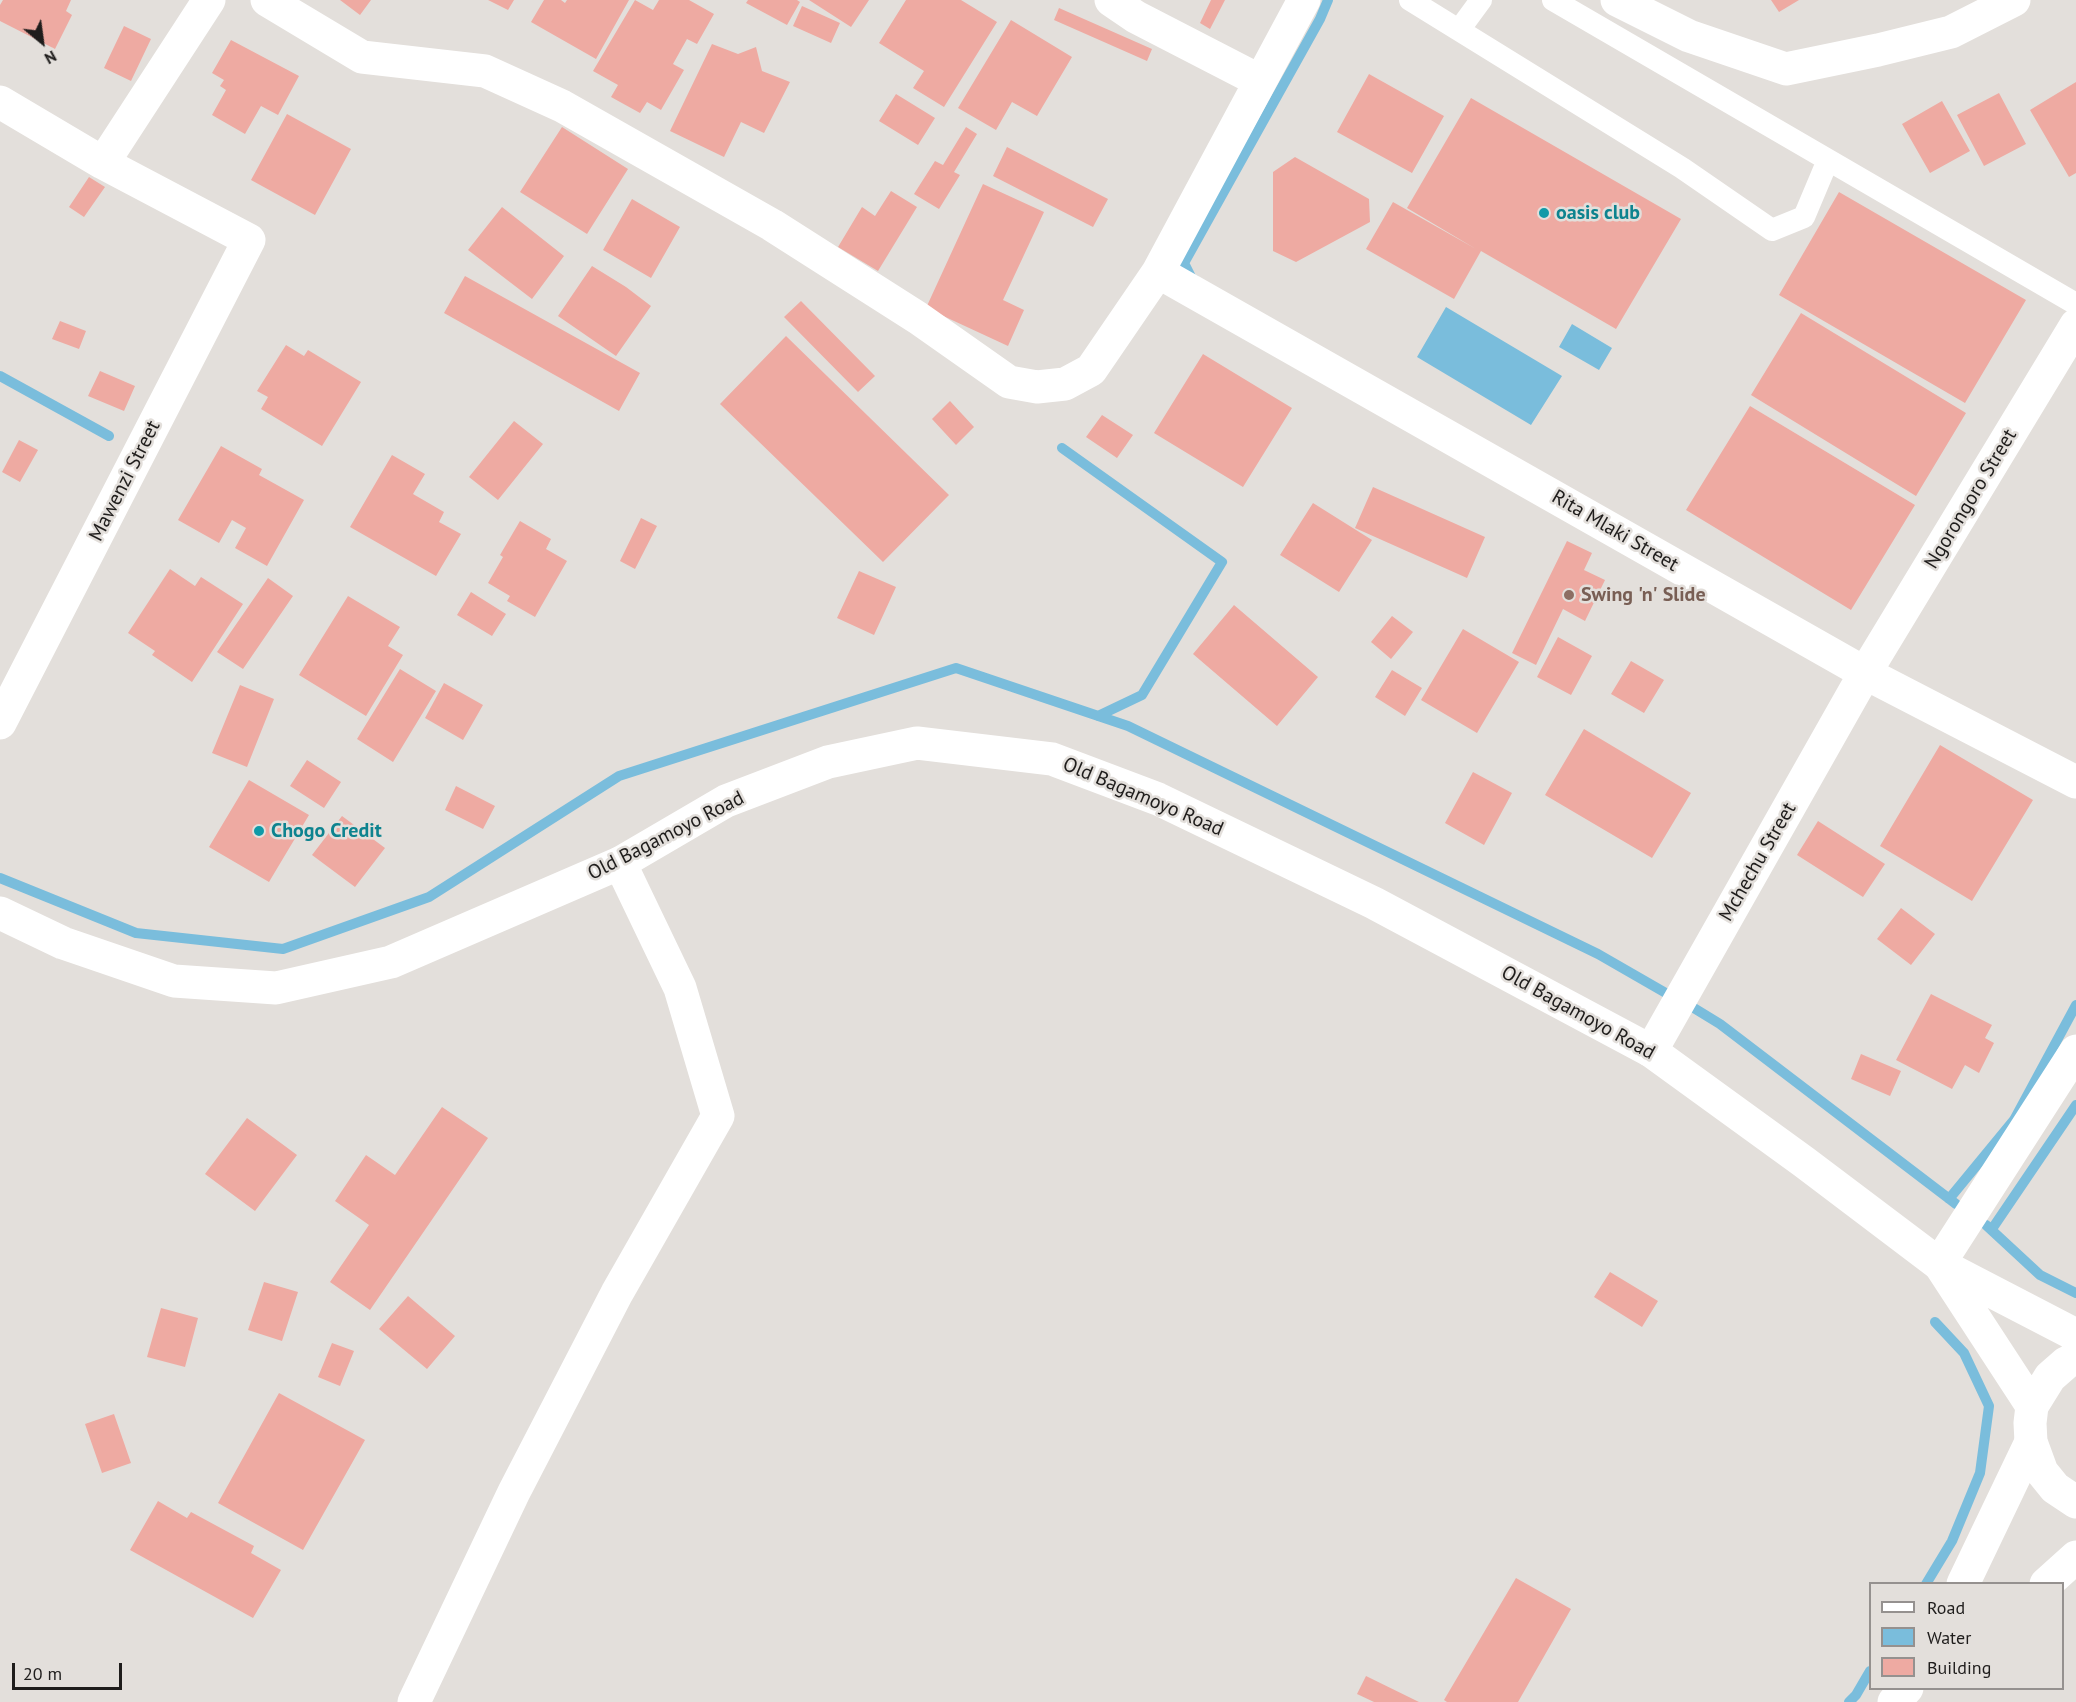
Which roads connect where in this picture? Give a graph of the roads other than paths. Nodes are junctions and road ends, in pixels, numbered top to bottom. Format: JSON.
{"nodes":[{"id":1,"x":209,"y":0,"type":"edge"},
{"id":2,"x":267,"y":0,"type":"edge"},
{"id":3,"x":1111,"y":0,"type":"edge"},
{"id":4,"x":1304,"y":0,"type":"edge"},
{"id":5,"x":1410,"y":0,"type":"edge"},
{"id":6,"x":1481,"y":0,"type":"edge"},
{"id":7,"x":1553,"y":0,"type":"edge"},
{"id":8,"x":1617,"y":0,"type":"edge"},
{"id":9,"x":2014,"y":0,"type":"edge"},
{"id":10,"x":1459,"y":30,"type":"junction"},
{"id":11,"x":1260,"y":81,"type":"junction"},
{"id":12,"x":0,"y":102,"type":"edge"},
{"id":13,"x":1828,"y":160,"type":"junction"},
{"id":14,"x":103,"y":163,"type":"junction"},
{"id":15,"x":1158,"y":272,"type":"junction"},
{"id":16,"x":2076,"y":304,"type":"edge"},
{"id":17,"x":2076,"y":326,"type":"edge"},
{"id":18,"x":1865,"y":673,"type":"junction"},
{"id":19,"x":0,"y":723,"type":"edge"},
{"id":20,"x":2076,"y":782,"type":"edge"},
{"id":21,"x":620,"y":863,"type":"junction"},
{"id":22,"x":0,"y":913,"type":"edge"},
{"id":23,"x":1651,"y":1051,"type":"junction"},
{"id":24,"x":2076,"y":1051,"type":"edge"},
{"id":25,"x":1939,"y":1264,"type":"junction"},
{"id":26,"x":2076,"y":1335,"type":"edge"},
{"id":27,"x":2076,"y":1358,"type":"edge"},
{"id":28,"x":2032,"y":1406,"type":"junction"},
{"id":29,"x":2031,"y":1442,"type":"junction"},
{"id":30,"x":2076,"y":1502,"type":"edge"},
{"id":31,"x":2076,"y":1557,"type":"edge"},
{"id":32,"x":1964,"y":1582,"type":"edge"},
{"id":33,"x":2048,"y":1582,"type":"edge"},
{"id":34,"x":1906,"y":1690,"type":"edge"},
{"id":35,"x":414,"y":1702,"type":"edge"},
{"id":36,"x":1894,"y":1702,"type":"edge"}],
"edges":[{"from":1,"to":14,"type":"street"},
{"from":2,"to":15,"type":"street"},
{"from":3,"to":11,"type":"street"},
{"from":4,"to":11,"type":"street"},
{"from":5,"to":10,"type":"lane"},
{"from":6,"to":10,"type":"lane"},
{"from":7,"to":13,"type":"lane"},
{"from":8,"to":9,"type":"street"},
{"from":10,"to":13,"type":"lane"},
{"from":11,"to":15,"type":"street"},
{"from":12,"to":14,"type":"street"},
{"from":13,"to":16,"type":"lane"},
{"from":14,"to":19,"type":"street","name":"Mawenzi Street"},
{"from":15,"to":18,"type":"street","name":"Rita Mlaki Street"},
{"from":17,"to":18,"type":"street","name":"Ngorongoro Street"},
{"from":18,"to":20,"type":"street","name":"Rita Mlaki Street"},
{"from":18,"to":23,"type":"street","name":"Mchechu Street"},
{"from":21,"to":22,"type":"street","name":"Old Bagamoyo Road"},
{"from":21,"to":23,"type":"street","name":"Old Bagamoyo Road"},
{"from":21,"to":35,"type":"street"},
{"from":23,"to":25,"type":"street","name":"Old Bagamoyo Road"},
{"from":24,"to":25,"type":"street"},
{"from":25,"to":26,"type":"street"},
{"from":25,"to":28,"type":"street"},
{"from":27,"to":28,"type":"street"},
{"from":28,"to":29,"type":"street"},
{"from":29,"to":30,"type":"street"},
{"from":29,"to":32,"type":"street"},
{"from":31,"to":33,"type":"street"},
{"from":34,"to":36,"type":"street"}]}
